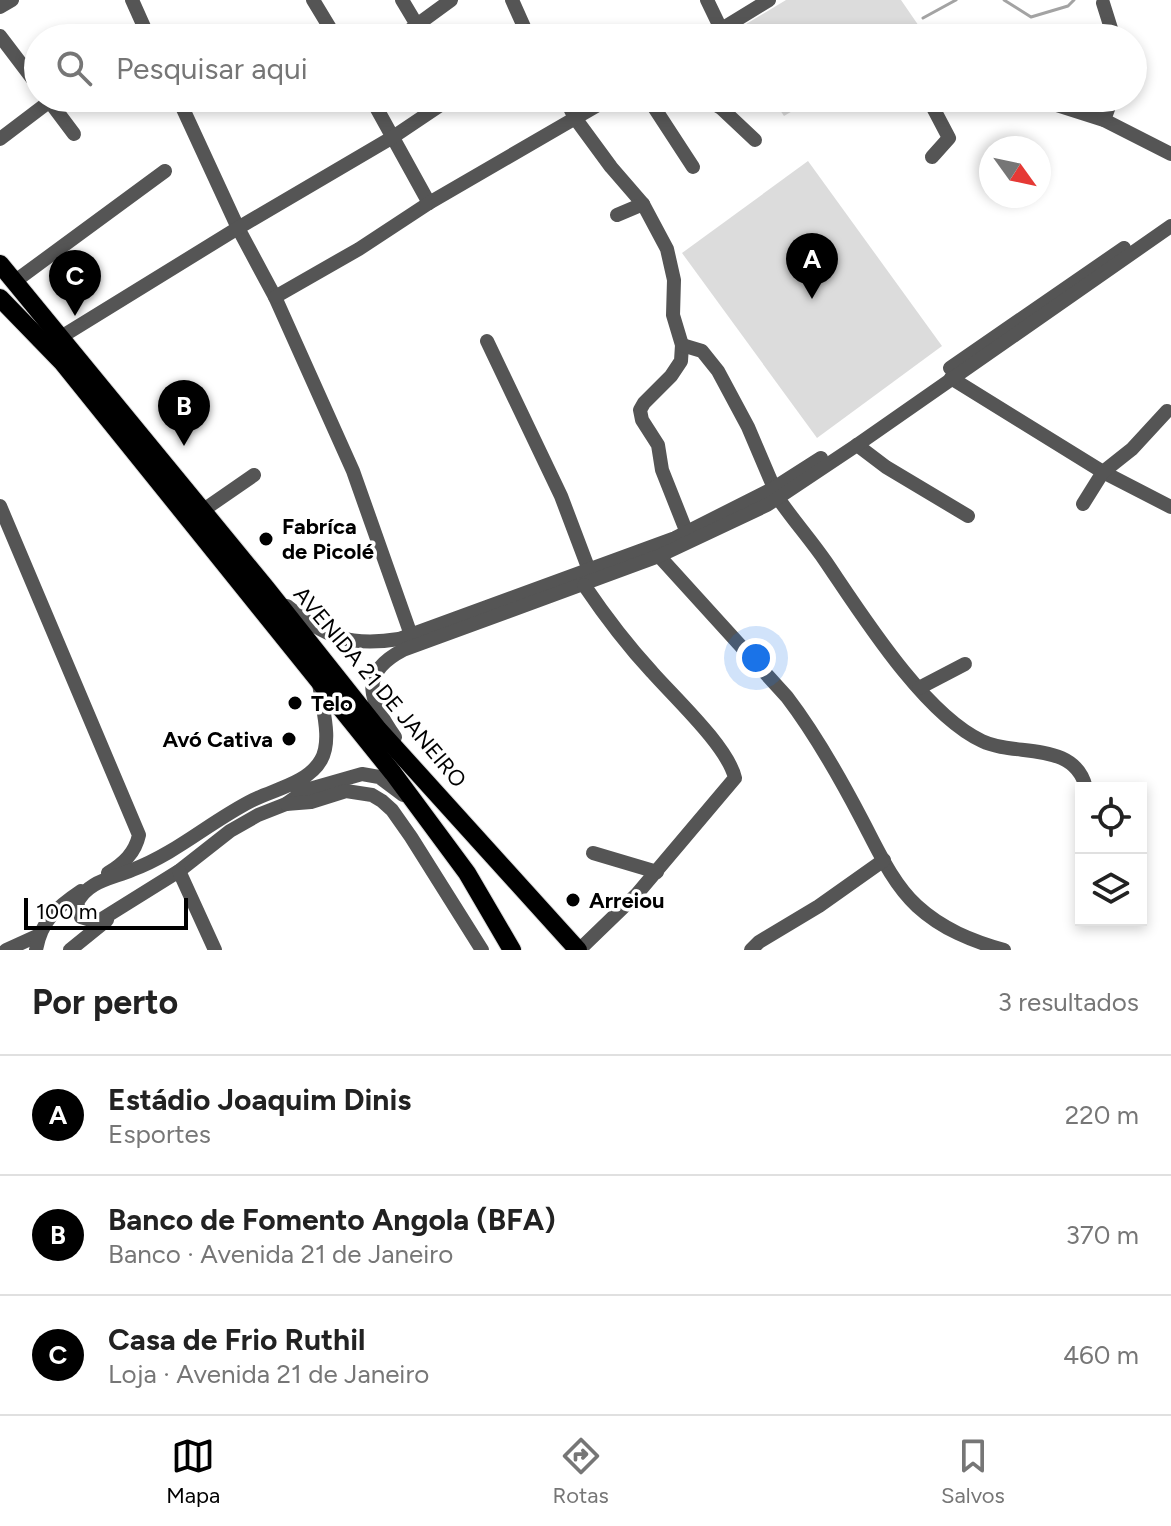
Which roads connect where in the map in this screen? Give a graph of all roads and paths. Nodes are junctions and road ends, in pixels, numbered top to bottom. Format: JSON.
{"nodes":[{"id":1,"x":12,"y":0,"type":"edge"},
{"id":2,"x":132,"y":0,"type":"edge"},
{"id":3,"x":313,"y":0,"type":"edge"},
{"id":4,"x":402,"y":0,"type":"edge"},
{"id":5,"x":451,"y":0,"type":"edge"},
{"id":6,"x":512,"y":0,"type":"edge"},
{"id":7,"x":707,"y":0,"type":"edge"},
{"id":8,"x":769,"y":0,"type":"edge"},
{"id":9,"x":1103,"y":3,"type":"dead end"},
{"id":10,"x":0,"y":7,"type":"edge"},
{"id":11,"x":140,"y":24,"type":"edge"},
{"id":12,"x":328,"y":24,"type":"edge"},
{"id":13,"x":416,"y":24,"type":"edge"},
{"id":14,"x":418,"y":24,"type":"edge"},
{"id":15,"x":523,"y":24,"type":"edge"},
{"id":16,"x":719,"y":24,"type":"edge"},
{"id":17,"x":729,"y":24,"type":"edge"},
{"id":18,"x":1110,"y":24,"type":"edge"},
{"id":19,"x":0,"y":36,"type":"edge"},
{"id":20,"x":24,"y":68,"type":"edge"},
{"id":21,"x":34,"y":112,"type":"edge"},
{"id":22,"x":59,"y":112,"type":"edge"},
{"id":23,"x":184,"y":112,"type":"edge"},
{"id":24,"x":379,"y":112,"type":"edge"},
{"id":25,"x":430,"y":112,"type":"edge"},
{"id":26,"x":572,"y":112,"type":"edge"},
{"id":27,"x":586,"y":112,"type":"edge"},
{"id":28,"x":657,"y":112,"type":"edge"},
{"id":29,"x":725,"y":112,"type":"edge"},
{"id":30,"x":935,"y":112,"type":"edge"},
{"id":31,"x":1079,"y":112,"type":"edge"},
{"id":32,"x":1107,"y":112,"type":"edge"},
{"id":33,"x":575,"y":118,"type":"junction"},
{"id":34,"x":1104,"y":120,"type":"junction"},
{"id":35,"x":74,"y":134,"type":"dead end"},
{"id":36,"x":393,"y":137,"type":"junction"},
{"id":37,"x":0,"y":139,"type":"edge"},
{"id":38,"x":755,"y":140,"type":"dead end"},
{"id":39,"x":1171,"y":154,"type":"edge"},
{"id":40,"x":932,"y":157,"type":"dead end"},
{"id":41,"x":693,"y":167,"type":"dead end"},
{"id":42,"x":165,"y":171,"type":"dead end"},
{"id":43,"x":429,"y":203,"type":"junction"},
{"id":44,"x":643,"y":204,"type":"junction"},
{"id":45,"x":617,"y":215,"type":"dead end"},
{"id":46,"x":1171,"y":215,"type":"edge"},
{"id":47,"x":1171,"y":226,"type":"edge"},
{"id":48,"x":238,"y":228,"type":"junction"},
{"id":49,"x":0,"y":264,"type":"edge"},
{"id":50,"x":14,"y":282,"type":"junction"},
{"id":51,"x":275,"y":297,"type":"junction"},
{"id":52,"x":0,"y":298,"type":"edge"},
{"id":53,"x":61,"y":337,"type":"junction"},
{"id":54,"x":487,"y":341,"type":"dead end"},
{"id":55,"x":682,"y":345,"type":"junction"},
{"id":56,"x":951,"y":378,"type":"junction"},
{"id":57,"x":1167,"y":411,"type":"dead end"},
{"id":58,"x":857,"y":445,"type":"junction"},
{"id":59,"x":1103,"y":472,"type":"junction"},
{"id":60,"x":254,"y":475,"type":"dead end"},
{"id":61,"x":776,"y":493,"type":"junction"},
{"id":62,"x":1083,"y":504,"type":"dead end"},
{"id":63,"x":0,"y":506,"type":"edge"},
{"id":64,"x":1171,"y":507,"type":"edge"},
{"id":65,"x":202,"y":511,"type":"junction"},
{"id":66,"x":968,"y":516,"type":"dead end"},
{"id":67,"x":687,"y":533,"type":"junction"},
{"id":68,"x":659,"y":556,"type":"junction"},
{"id":69,"x":586,"y":578,"type":"junction"},
{"id":70,"x":266,"y":588,"type":"junction"},
{"id":71,"x":411,"y":635,"type":"junction"},
{"id":72,"x":965,"y":664,"type":"dead end"},
{"id":73,"x":319,"y":682,"type":"junction"},
{"id":74,"x":919,"y":688,"type":"junction"},
{"id":75,"x":424,"y":778,"type":"junction"},
{"id":76,"x":1083,"y":782,"type":"edge"},
{"id":77,"x":286,"y":804,"type":"junction"},
{"id":78,"x":434,"y":827,"type":"junction"},
{"id":79,"x":593,"y":853,"type":"dead end"},
{"id":80,"x":884,"y":860,"type":"junction"},
{"id":81,"x":179,"y":871,"type":"junction"},
{"id":82,"x":657,"y":872,"type":"junction"},
{"id":83,"x":90,"y":885,"type":"junction"},
{"id":84,"x":126,"y":905,"type":"junction"},
{"id":85,"x":39,"y":935,"type":"junction"},
{"id":86,"x":6,"y":950,"type":"edge"},
{"id":87,"x":36,"y":950,"type":"edge"},
{"id":88,"x":70,"y":950,"type":"edge"},
{"id":89,"x":215,"y":950,"type":"edge"},
{"id":90,"x":482,"y":950,"type":"edge"},
{"id":91,"x":512,"y":950,"type":"edge"},
{"id":92,"x":578,"y":950,"type":"edge"},
{"id":93,"x":751,"y":950,"type":"edge"},
{"id":94,"x":1003,"y":950,"type":"edge"}],
"edges":[{"from":1,"to":10,"type":"street"},
{"from":2,"to":11,"type":"street"},
{"from":3,"to":12,"type":"street"},
{"from":4,"to":13,"type":"street"},
{"from":5,"to":14,"type":"street"},
{"from":6,"to":15,"type":"street"},
{"from":7,"to":16,"type":"street"},
{"from":8,"to":17,"type":"street"},
{"from":9,"to":18,"type":"street"},
{"from":19,"to":20,"type":"street"},
{"from":21,"to":37,"type":"street"},
{"from":22,"to":35,"type":"street"},
{"from":23,"to":48,"type":"street"},
{"from":24,"to":36,"type":"street"},
{"from":25,"to":36,"type":"street"},
{"from":26,"to":33,"type":"street"},
{"from":27,"to":33,"type":"street"},
{"from":28,"to":41,"type":"street"},
{"from":29,"to":38,"type":"street"},
{"from":30,"to":40,"type":"street"},
{"from":31,"to":34,"type":"street"},
{"from":32,"to":34,"type":"street"},
{"from":33,"to":43,"type":"street"},
{"from":33,"to":44,"type":"street"},
{"from":34,"to":39,"type":"street"},
{"from":36,"to":43,"type":"street"},
{"from":36,"to":48,"type":"street"},
{"from":42,"to":50,"type":"street"},
{"from":43,"to":51,"type":"street"},
{"from":44,"to":45,"type":"street"},
{"from":44,"to":55,"type":"street"},
{"from":46,"to":61,"type":"street"},
{"from":47,"to":56,"type":"street"},
{"from":48,"to":51,"type":"street"},
{"from":48,"to":53,"type":"street"},
{"from":49,"to":50,"type":"main road","name":"AVENIDA 21 DE JANEIRO"},
{"from":50,"to":53,"type":"main road","name":"AVENIDA 21 DE JANEIRO"},
{"from":51,"to":71,"type":"street"},
{"from":52,"to":73,"type":"main road","name":"AVENIDA 21 DE JANEIRO"},
{"from":53,"to":65,"type":"main road","name":"AVENIDA 21 DE JANEIRO"},
{"from":54,"to":69,"type":"street"},
{"from":55,"to":61,"type":"street"},
{"from":55,"to":67,"type":"street"},
{"from":56,"to":58,"type":"street"},
{"from":56,"to":59,"type":"street"},
{"from":57,"to":59,"type":"street"},
{"from":58,"to":61,"type":"street"},
{"from":58,"to":66,"type":"street"},
{"from":59,"to":62,"type":"street"},
{"from":59,"to":64,"type":"street"},
{"from":60,"to":65,"type":"street"},
{"from":61,"to":67,"type":"street"},
{"from":61,"to":68,"type":"street"},
{"from":61,"to":74,"type":"street"},
{"from":63,"to":83,"type":"street"},
{"from":65,"to":70,"type":"main road","name":"AVENIDA 21 DE JANEIRO"},
{"from":67,"to":69,"type":"street"},
{"from":68,"to":69,"type":"street"},
{"from":68,"to":80,"type":"street"},
{"from":69,"to":71,"type":"street"},
{"from":69,"to":75,"type":"street"},
{"from":69,"to":82,"type":"street"},
{"from":70,"to":71,"type":"street"},
{"from":70,"to":75,"type":"main road","name":"AVENIDA 21 DE JANEIRO"},
{"from":72,"to":74,"type":"street"},
{"from":73,"to":78,"type":"main road","name":"AVENIDA 21 DE JANEIRO"},
{"from":73,"to":83,"type":"street"},
{"from":74,"to":76,"type":"street"},
{"from":75,"to":92,"type":"main road","name":"AVENIDA 21 DE JANEIRO"},
{"from":77,"to":78,"type":"street"},
{"from":77,"to":81,"type":"street"},
{"from":77,"to":90,"type":"street"},
{"from":78,"to":91,"type":"main road","name":"AVENIDA 21 DE JANEIRO"},
{"from":79,"to":82,"type":"street"},
{"from":80,"to":93,"type":"street"},
{"from":80,"to":94,"type":"street"},
{"from":81,"to":84,"type":"street"},
{"from":81,"to":89,"type":"street"},
{"from":82,"to":92,"type":"street"},
{"from":83,"to":84,"type":"street"},
{"from":83,"to":85,"type":"street"},
{"from":84,"to":88,"type":"street"},
{"from":85,"to":86,"type":"street"},
{"from":85,"to":87,"type":"street"}]}
